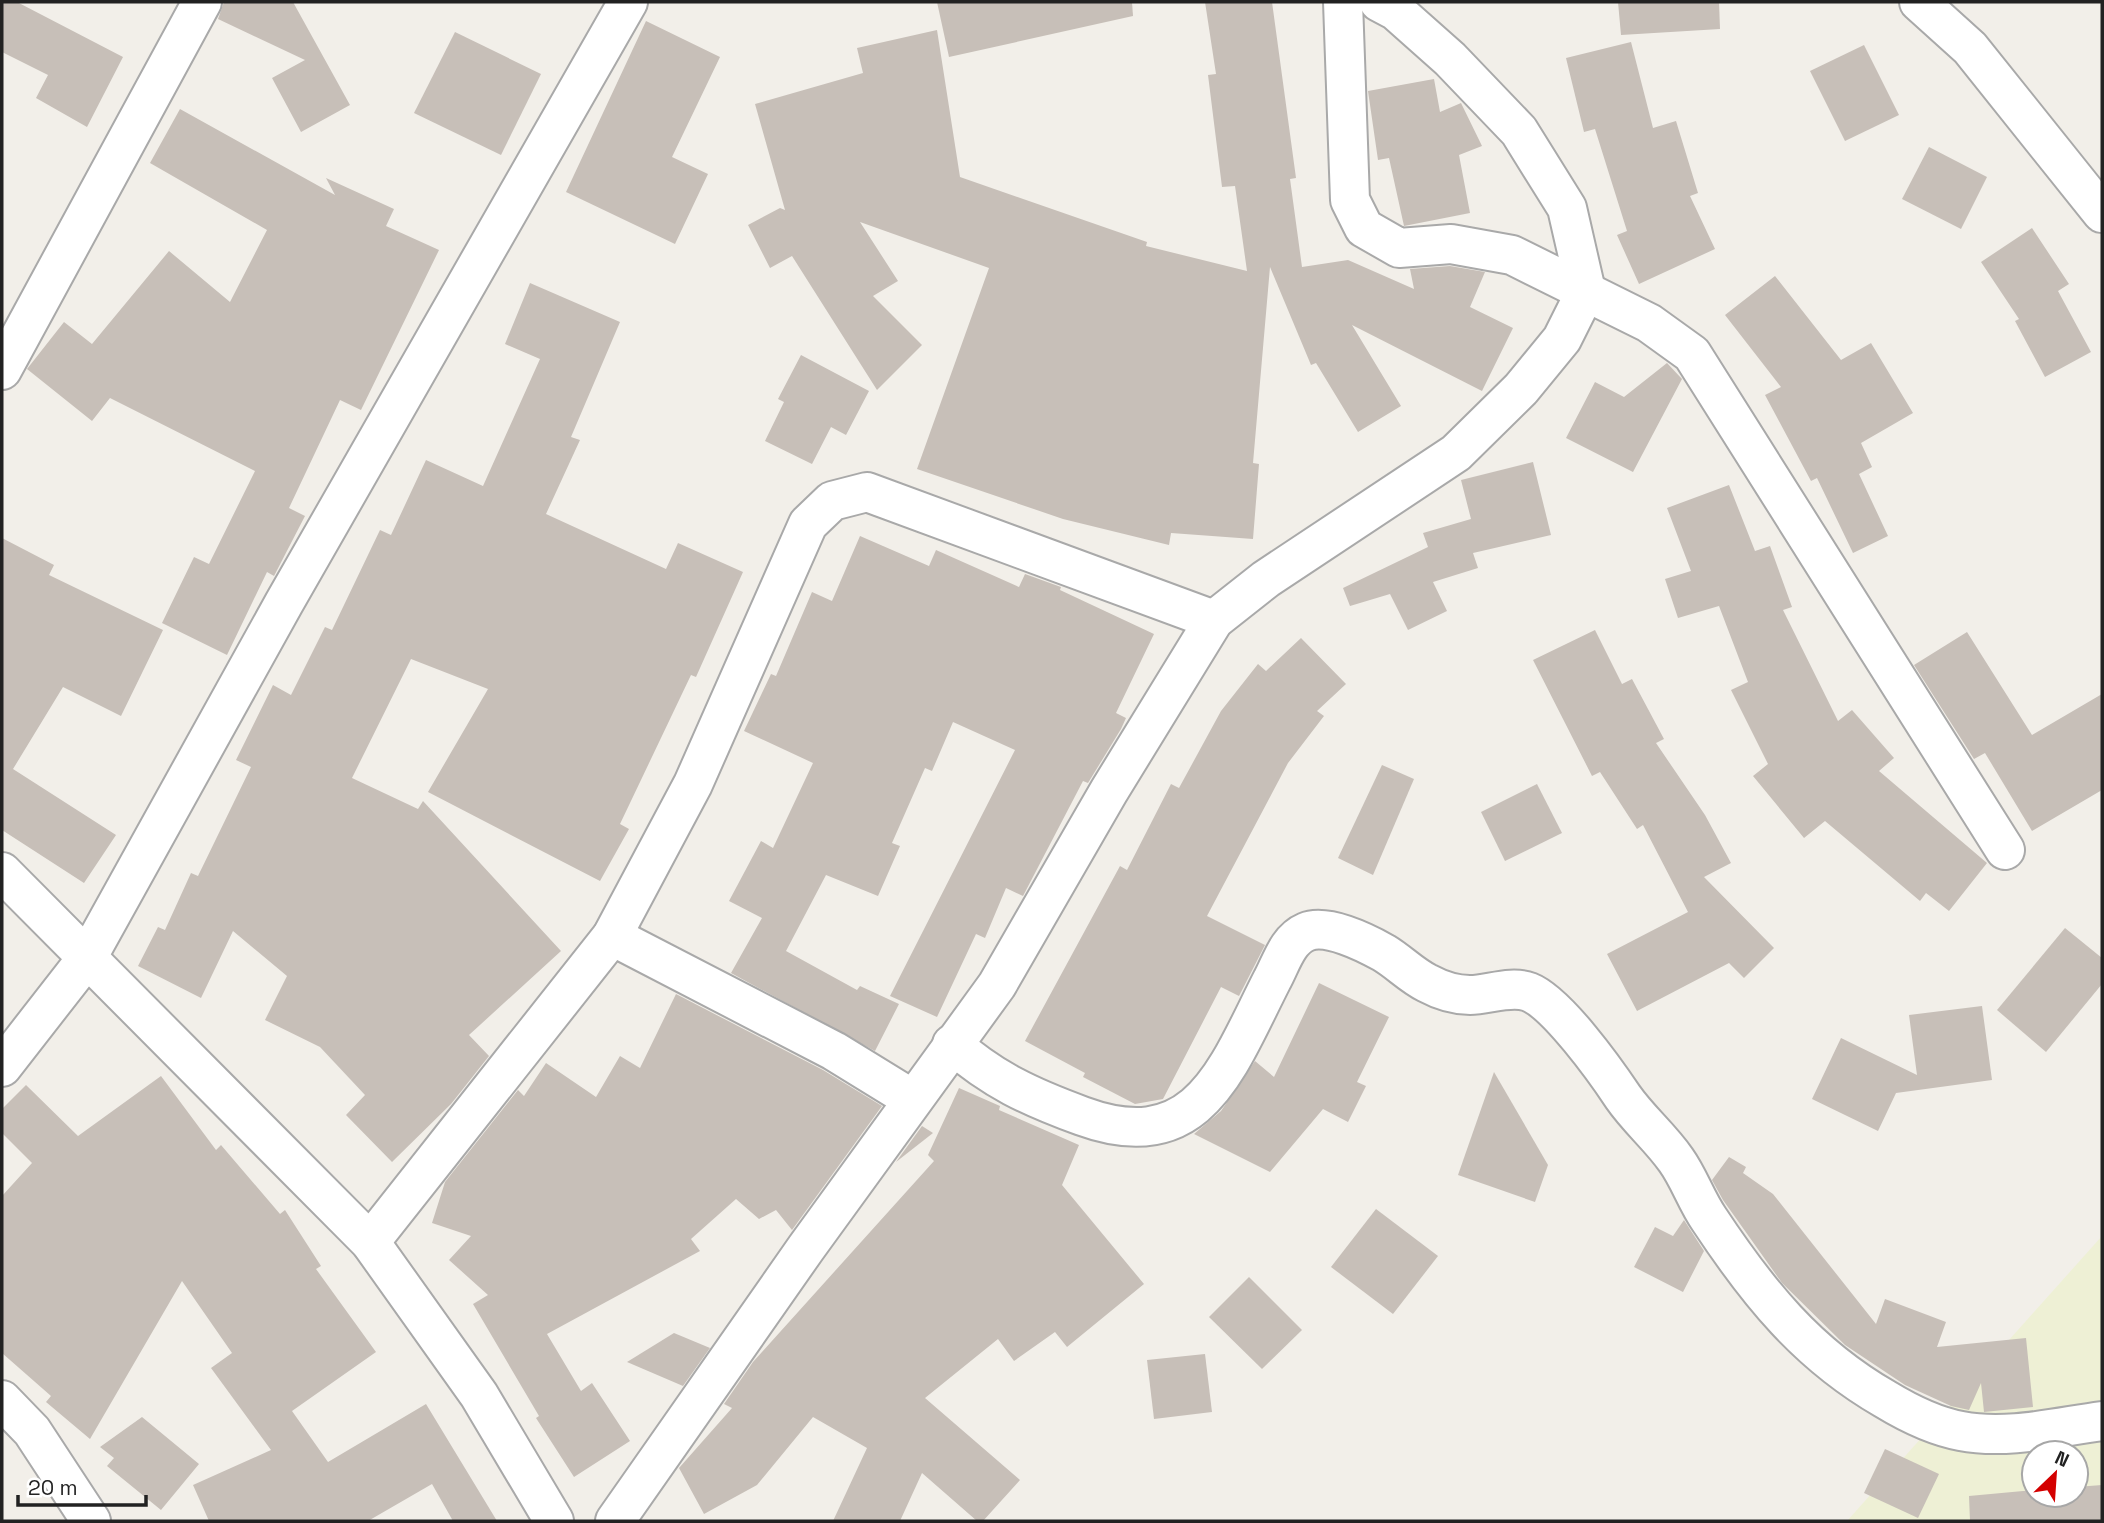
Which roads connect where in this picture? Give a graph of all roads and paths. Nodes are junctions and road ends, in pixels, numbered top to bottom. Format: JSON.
{"nodes":[{"id":1,"x":202,"y":2,"type":"edge"},
{"id":2,"x":628,"y":2,"type":"edge"},
{"id":3,"x":1343,"y":2,"type":"edge"},
{"id":4,"x":1379,"y":2,"type":"edge"},
{"id":5,"x":1919,"y":2,"type":"edge"},
{"id":6,"x":2102,"y":213,"type":"edge"},
{"id":7,"x":1586,"y":291,"type":"junction"},
{"id":8,"x":2,"y":370,"type":"edge"},
{"id":9,"x":1214,"y":620,"type":"junction"},
{"id":10,"x":2005,"y":850,"type":"dead end"},
{"id":11,"x":2,"y":872,"type":"edge"},
{"id":12,"x":612,"y":936,"type":"junction"},
{"id":13,"x":87,"y":958,"type":"junction"},
{"id":14,"x":952,"y":1044,"type":"junction"},
{"id":15,"x":2,"y":1066,"type":"edge"},
{"id":16,"x":912,"y":1099,"type":"junction"},
{"id":17,"x":370,"y":1242,"type":"junction"},
{"id":18,"x":2,"y":1400,"type":"edge"},
{"id":19,"x":2102,"y":1421,"type":"edge"},
{"id":20,"x":91,"y":1521,"type":"edge"},
{"id":21,"x":554,"y":1521,"type":"edge"},
{"id":22,"x":615,"y":1521,"type":"edge"}],
"edges":[{"from":1,"to":8,"type":"street"},
{"from":2,"to":13,"type":"street"},
{"from":3,"to":7,"type":"street"},
{"from":4,"to":7,"type":"street"},
{"from":5,"to":6,"type":"street"},
{"from":7,"to":9,"type":"street"},
{"from":7,"to":10,"type":"street"},
{"from":9,"to":12,"type":"street"},
{"from":9,"to":14,"type":"street"},
{"from":11,"to":13,"type":"street"},
{"from":12,"to":16,"type":"street"},
{"from":12,"to":17,"type":"street"},
{"from":13,"to":15,"type":"street"},
{"from":13,"to":17,"type":"street"},
{"from":14,"to":16,"type":"street"},
{"from":14,"to":19,"type":"street"},
{"from":16,"to":22,"type":"street"},
{"from":17,"to":21,"type":"street"},
{"from":18,"to":20,"type":"street"}]}
